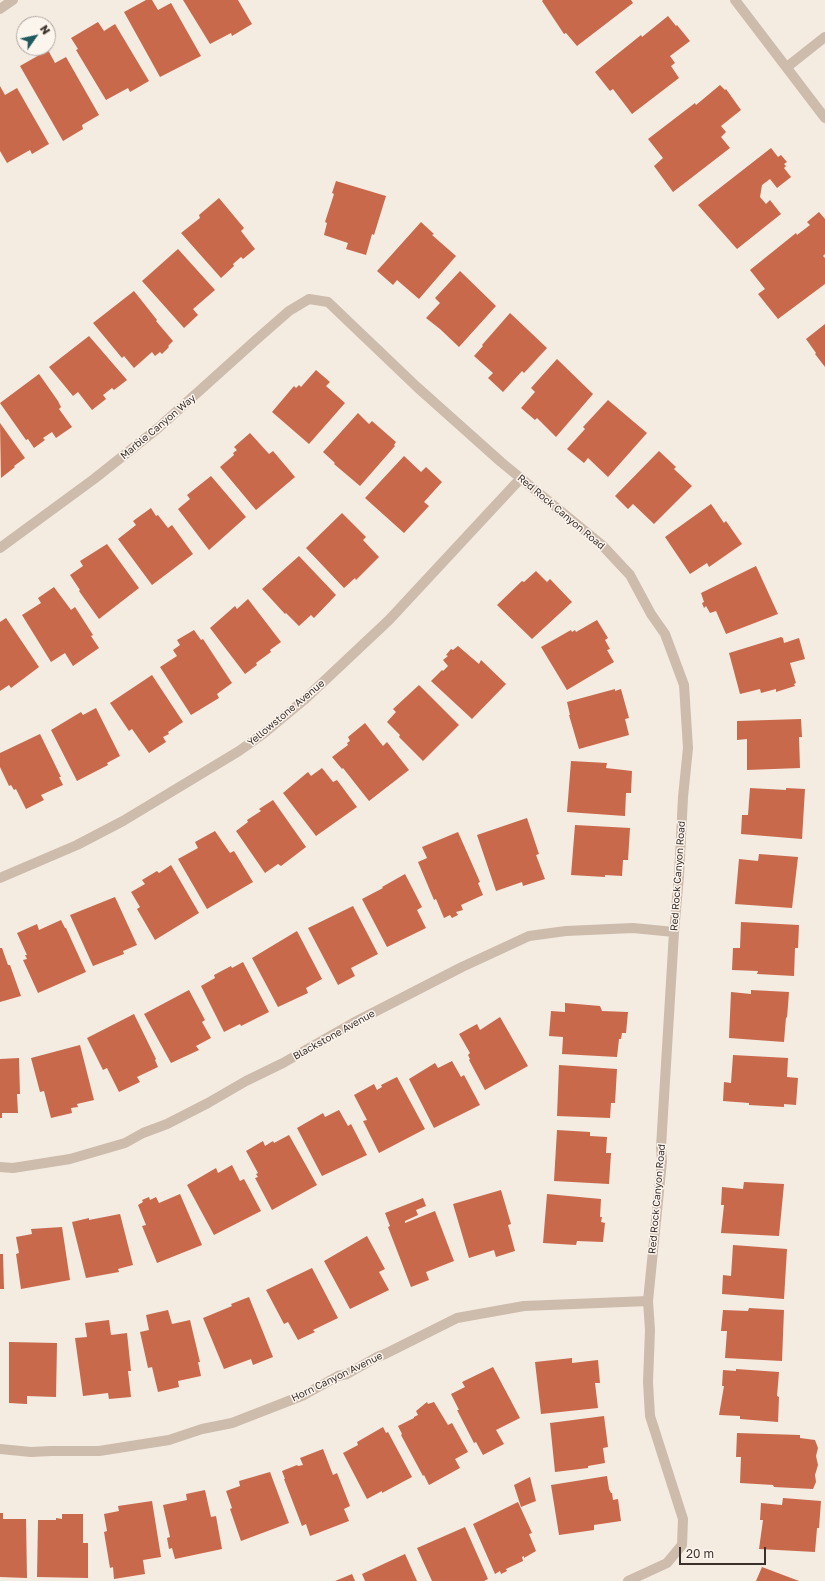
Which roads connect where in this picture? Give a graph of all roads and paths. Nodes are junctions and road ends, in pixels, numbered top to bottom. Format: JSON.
{"nodes":[{"id":1,"x":13,"y":0,"type":"edge"},
{"id":2,"x":734,"y":0,"type":"edge"},
{"id":3,"x":0,"y":9,"type":"edge"},
{"id":4,"x":825,"y":37,"type":"edge"},
{"id":5,"x":787,"y":67,"type":"junction"},
{"id":6,"x":825,"y":118,"type":"edge"},
{"id":7,"x":309,"y":299,"type":"joint"},
{"id":8,"x":521,"y":478,"type":"junction"},
{"id":9,"x":0,"y":548,"type":"edge"},
{"id":10,"x":0,"y":878,"type":"edge"},
{"id":11,"x":674,"y":932,"type":"junction"},
{"id":12,"x":0,"y":1167,"type":"edge"},
{"id":13,"x":648,"y":1301,"type":"junction"},
{"id":14,"x":0,"y":1449,"type":"edge"},
{"id":15,"x":628,"y":1581,"type":"edge"}],
"edges":[{"from":1,"to":3,"type":"street"},
{"from":2,"to":5,"type":"street"},
{"from":4,"to":5,"type":"street"},
{"from":5,"to":6,"type":"street"},
{"from":7,"to":8,"type":"street","name":"Red Rock Canyon Road"},
{"from":7,"to":9,"type":"street","name":"Marble Canyon Way"},
{"from":8,"to":10,"type":"street","name":"Yellowstone Avenue"},
{"from":8,"to":11,"type":"street","name":"Red Rock Canyon Road"},
{"from":11,"to":12,"type":"street","name":"Blackstone Avenue"},
{"from":11,"to":13,"type":"street","name":"Red Rock Canyon Road"},
{"from":13,"to":14,"type":"street","name":"Horn Canyon Avenue"},
{"from":13,"to":15,"type":"street","name":"Red Rock Canyon Road"}]}
